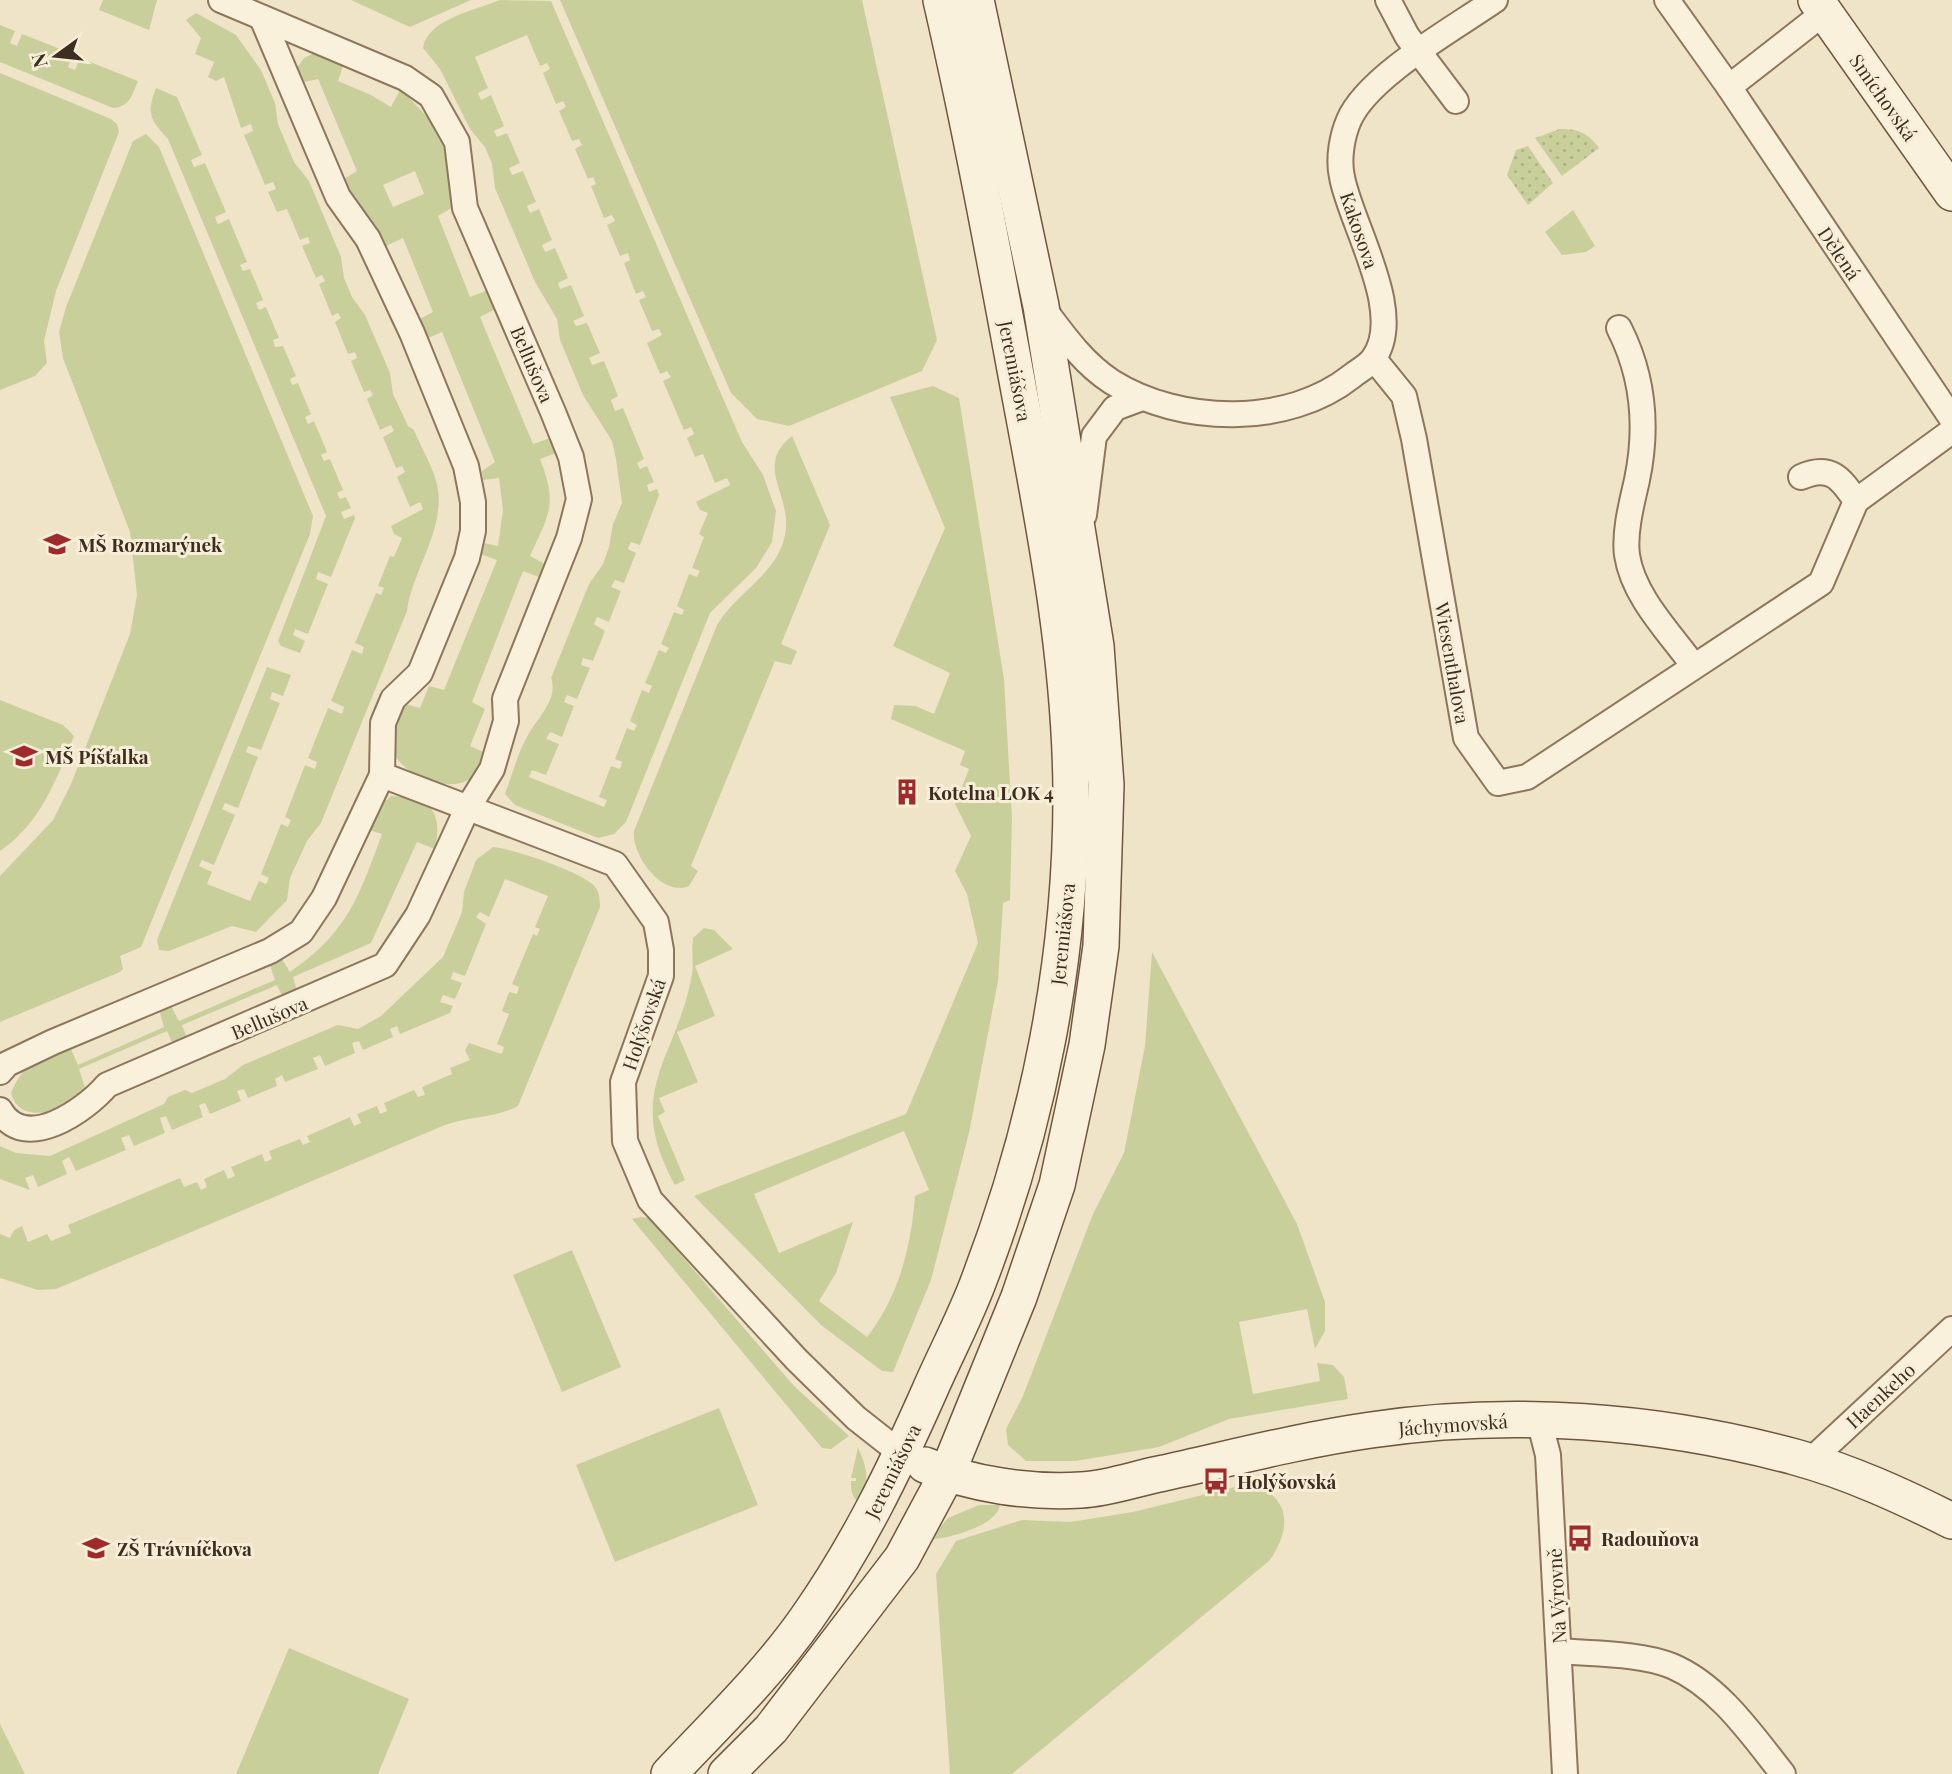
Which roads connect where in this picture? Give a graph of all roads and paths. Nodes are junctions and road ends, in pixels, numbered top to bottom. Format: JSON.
{"nodes":[{"id":1,"x":221,"y":0,"type":"edge"},
{"id":2,"x":941,"y":0,"type":"edge"},
{"id":3,"x":976,"y":0,"type":"edge"},
{"id":4,"x":1388,"y":0,"type":"edge"},
{"id":5,"x":1495,"y":0,"type":"edge"},
{"id":6,"x":1667,"y":0,"type":"edge"},
{"id":7,"x":1820,"y":6,"type":"edge"},
{"id":8,"x":262,"y":19,"type":"junction"},
{"id":9,"x":1420,"y":52,"type":"junction"},
{"id":10,"x":1729,"y":87,"type":"junction"},
{"id":11,"x":1456,"y":101,"type":"dead end"},
{"id":12,"x":1952,"y":193,"type":"edge"},
{"id":13,"x":1041,"y":306,"type":"junction"},
{"id":14,"x":1619,"y":328,"type":"dead end"},
{"id":15,"x":1374,"y":359,"type":"junction"},
{"id":16,"x":1142,"y":398,"type":"junction"},
{"id":17,"x":1952,"y":419,"type":"edge"},
{"id":18,"x":1952,"y":431,"type":"edge"},
{"id":19,"x":1801,"y":477,"type":"dead end"},
{"id":20,"x":1856,"y":500,"type":"junction"},
{"id":21,"x":1081,"y":540,"type":"junction"},
{"id":22,"x":1693,"y":665,"type":"junction"},
{"id":23,"x":382,"y":775,"type":"junction"},
{"id":24,"x":467,"y":809,"type":"junction"},
{"id":25,"x":0,"y":1072,"type":"edge"},
{"id":26,"x":0,"y":1110,"type":"edge"},
{"id":27,"x":1952,"y":1329,"type":"edge"},
{"id":28,"x":1539,"y":1420,"type":"junction"},
{"id":29,"x":903,"y":1455,"type":"junction"},
{"id":30,"x":1809,"y":1462,"type":"junction"},
{"id":31,"x":947,"y":1474,"type":"junction"},
{"id":32,"x":1952,"y":1521,"type":"edge"},
{"id":33,"x":1559,"y":1651,"type":"junction"},
{"id":34,"x":668,"y":1774,"type":"edge"},
{"id":35,"x":726,"y":1774,"type":"edge"},
{"id":36,"x":1565,"y":1774,"type":"edge"},
{"id":37,"x":1783,"y":1774,"type":"edge"}],
"edges":[{"from":1,"to":8,"type":"street","name":"Bellušova"},
{"from":2,"to":29,"type":"main road","name":"Jeremiášova"},
{"from":3,"to":13,"type":"main road","name":"Jeremiášova"},
{"from":4,"to":9,"type":"street"},
{"from":5,"to":9,"type":"street","name":"Kakosova"},
{"from":6,"to":10,"type":"street","name":"Dělená"},
{"from":7,"to":10,"type":"street"},
{"from":7,"to":12,"type":"main road","name":"Smíchovská"},
{"from":8,"to":23,"type":"street"},
{"from":8,"to":24,"type":"street","name":"Bellušova"},
{"from":9,"to":11,"type":"street"},
{"from":9,"to":15,"type":"street","name":"Kakosova"},
{"from":10,"to":17,"type":"street","name":"Dělená"},
{"from":13,"to":16,"type":"street"},
{"from":13,"to":21,"type":"main road","name":"Jeremiášova"},
{"from":14,"to":22,"type":"street"},
{"from":15,"to":16,"type":"street"},
{"from":15,"to":22,"type":"street","name":"Wiesenthalova"},
{"from":16,"to":21,"type":"street"},
{"from":18,"to":20,"type":"street"},
{"from":19,"to":20,"type":"street"},
{"from":20,"to":22,"type":"street","name":"Wiesenthalova"},
{"from":21,"to":31,"type":"main road","name":"Jeremiášova"},
{"from":23,"to":24,"type":"street"},
{"from":23,"to":25,"type":"street"},
{"from":24,"to":26,"type":"street","name":"Bellušova"},
{"from":24,"to":29,"type":"street","name":"Holýšovská"},
{"from":27,"to":30,"type":"street","name":"Haenkeho"},
{"from":28,"to":30,"type":"main road","name":"Jáchymovská"},
{"from":28,"to":31,"type":"main road","name":"Jáchymovská"},
{"from":28,"to":33,"type":"street","name":"Na Výrovně"},
{"from":29,"to":31,"type":"main road","name":"Jáchymovská"},
{"from":29,"to":34,"type":"main road","name":"Jeremiášova"},
{"from":30,"to":32,"type":"main road","name":"Jáchymovská"},
{"from":31,"to":35,"type":"main road","name":"Jeremiášova"},
{"from":33,"to":36,"type":"street","name":"Na Výrovně"},
{"from":33,"to":37,"type":"street"}]}
